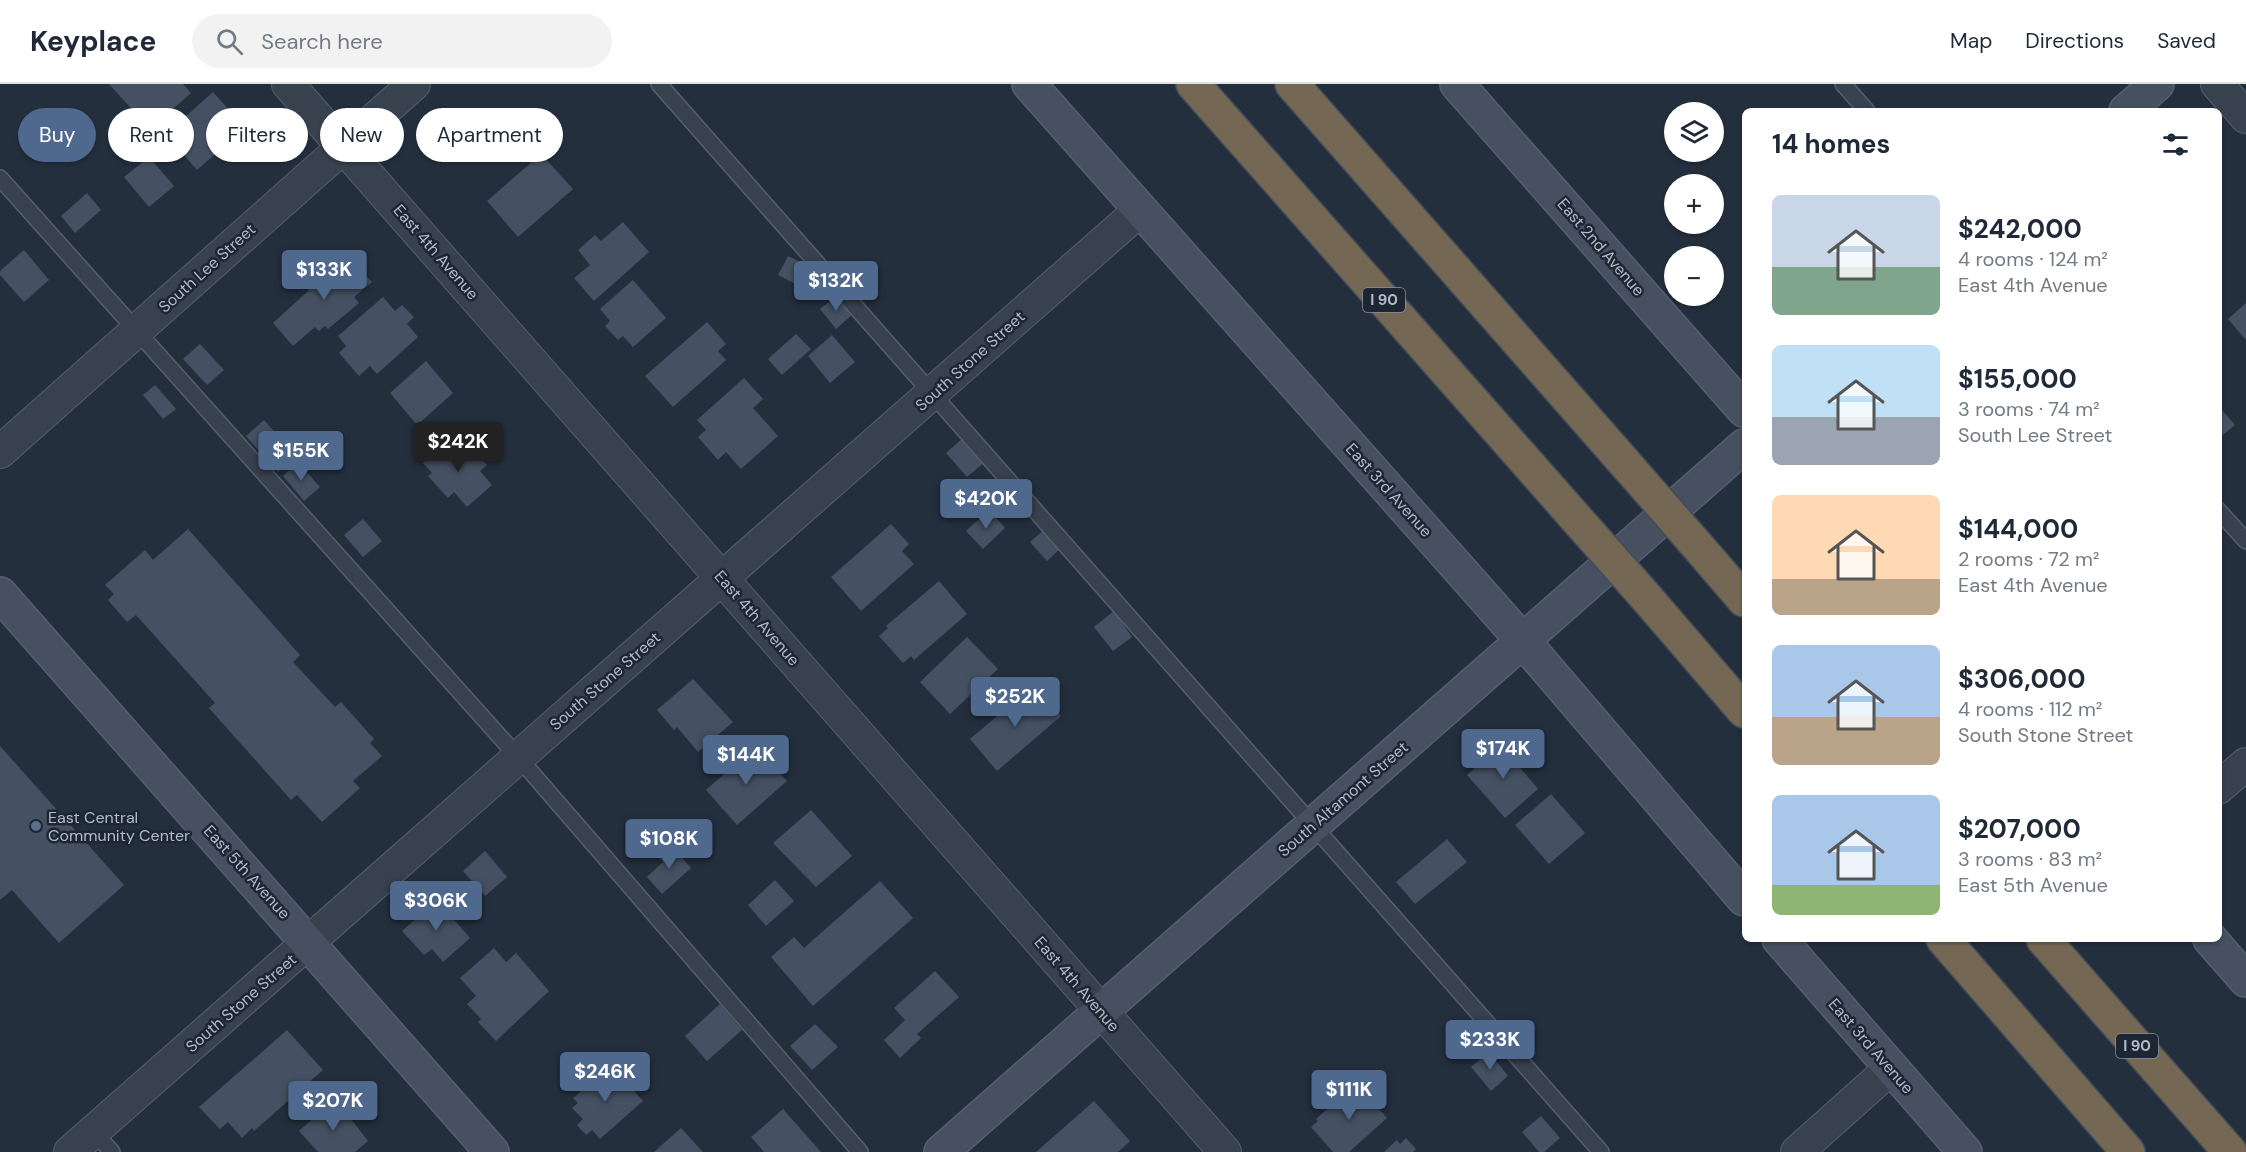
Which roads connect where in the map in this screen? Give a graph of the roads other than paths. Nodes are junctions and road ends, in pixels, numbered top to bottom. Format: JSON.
{"nodes":[{"id":1,"x":288,"y":84,"type":"edge"},
{"id":2,"x":414,"y":84,"type":"edge"},
{"id":3,"x":660,"y":84,"type":"edge"},
{"id":4,"x":1029,"y":84,"type":"edge"},
{"id":5,"x":1193,"y":84,"type":"edge"},
{"id":6,"x":1292,"y":84,"type":"edge"},
{"id":7,"x":1457,"y":84,"type":"edge"},
{"id":8,"x":1843,"y":84,"type":"edge"},
{"id":9,"x":2157,"y":84,"type":"edge"},
{"id":10,"x":2217,"y":84,"type":"edge"},
{"id":11,"x":387,"y":108,"type":"edge"},
{"id":12,"x":1864,"y":108,"type":"edge"},
{"id":13,"x":2129,"y":108,"type":"edge"},
{"id":14,"x":2246,"y":117,"type":"edge"},
{"id":15,"x":320,"y":119,"type":"edge"},
{"id":16,"x":326,"y":162,"type":"edge"},
{"id":17,"x":358,"y":162,"type":"edge"},
{"id":18,"x":0,"y":178,"type":"edge"},
{"id":19,"x":1140,"y":210,"type":"junction"},
{"id":20,"x":135,"y":331,"type":"junction"},
{"id":21,"x":933,"y":394,"type":"junction"},
{"id":22,"x":1742,"y":408,"type":"edge"},
{"id":23,"x":1742,"y":448,"type":"edge"},
{"id":24,"x":0,"y":452,"type":"edge"},
{"id":25,"x":2222,"y":514,"type":"edge"},
{"id":26,"x":2246,"y":541,"type":"edge"},
{"id":27,"x":722,"y":579,"type":"junction"},
{"id":28,"x":0,"y":594,"type":"edge"},
{"id":29,"x":1742,"y":598,"type":"edge"},
{"id":30,"x":1524,"y":642,"type":"junction"},
{"id":31,"x":1742,"y":709,"type":"edge"},
{"id":32,"x":518,"y":757,"type":"junction"},
{"id":33,"x":2246,"y":764,"type":"edge"},
{"id":34,"x":2222,"y":785,"type":"edge"},
{"id":35,"x":1313,"y":826,"type":"junction"},
{"id":36,"x":1742,"y":897,"type":"edge"},
{"id":37,"x":1782,"y":942,"type":"edge"},
{"id":38,"x":1946,"y":942,"type":"edge"},
{"id":39,"x":2046,"y":942,"type":"edge"},
{"id":40,"x":2213,"y":942,"type":"edge"},
{"id":41,"x":309,"y":943,"type":"junction"},
{"id":42,"x":2246,"y":980,"type":"edge"},
{"id":43,"x":1100,"y":1011,"type":"junction"},
{"id":44,"x":1890,"y":1069,"type":"junction"},
{"id":45,"x":102,"y":1142,"type":"edge"},
{"id":46,"x":70,"y":1152,"type":"edge"},
{"id":47,"x":492,"y":1152,"type":"edge"},
{"id":48,"x":860,"y":1152,"type":"edge"},
{"id":49,"x":941,"y":1152,"type":"edge"},
{"id":50,"x":1225,"y":1152,"type":"edge"},
{"id":51,"x":1602,"y":1152,"type":"edge"},
{"id":52,"x":1797,"y":1152,"type":"edge"},
{"id":53,"x":1965,"y":1152,"type":"edge"},
{"id":54,"x":2128,"y":1152,"type":"edge"},
{"id":55,"x":2230,"y":1152,"type":"edge"}],
"edges":[{"from":1,"to":15,"type":"street","name":"East 4th Avenue"},
{"from":2,"to":11,"type":"street","name":"South Lee Street"},
{"from":3,"to":21,"type":"lane"},
{"from":4,"to":19,"type":"street","name":"East 3rd Avenue"},
{"from":5,"to":31,"type":"highway","number":"I 90","bridge":true},
{"from":6,"to":29,"type":"highway","bridge":true},
{"from":7,"to":22,"type":"street","name":"East 2nd Avenue"},
{"from":8,"to":12,"type":"lane"},
{"from":9,"to":13,"type":"street"},
{"from":10,"to":14,"type":"street"},
{"from":16,"to":20,"type":"street","name":"South Lee Street"},
{"from":17,"to":27,"type":"street","name":"East 4th Avenue"},
{"from":18,"to":20,"type":"lane"},
{"from":19,"to":21,"type":"street","name":"South Stone Street"},
{"from":19,"to":30,"type":"street","name":"East 3rd Avenue"},
{"from":20,"to":24,"type":"street","name":"South Lee Street"},
{"from":20,"to":32,"type":"lane"},
{"from":21,"to":27,"type":"street","name":"South Stone Street"},
{"from":21,"to":35,"type":"lane"},
{"from":23,"to":30,"type":"street","name":"South Altamont Street"},
{"from":25,"to":26,"type":"lane"},
{"from":27,"to":32,"type":"street","name":"South Stone Street"},
{"from":27,"to":43,"type":"street","name":"East 4th Avenue"},
{"from":28,"to":41,"type":"street","name":"East 5th Avenue"},
{"from":30,"to":35,"type":"street","name":"South Altamont Street"},
{"from":30,"to":36,"type":"street","name":"East 3rd Avenue"},
{"from":32,"to":41,"type":"street","name":"South Stone Street"},
{"from":32,"to":48,"type":"lane"},
{"from":33,"to":34,"type":"street"},
{"from":35,"to":43,"type":"street","name":"South Altamont Street"},
{"from":35,"to":51,"type":"lane"},
{"from":37,"to":44,"type":"street","name":"East 3rd Avenue"},
{"from":38,"to":54,"type":"highway"},
{"from":39,"to":55,"type":"highway","number":"I 90"},
{"from":40,"to":42,"type":"street"},
{"from":41,"to":45,"type":"street","name":"South Stone Street"},
{"from":41,"to":47,"type":"street","name":"East 5th Avenue"},
{"from":43,"to":49,"type":"street","name":"South Altamont Street"},
{"from":43,"to":50,"type":"street","name":"East 4th Avenue"},
{"from":44,"to":52,"type":"street"},
{"from":44,"to":53,"type":"street","name":"East 3rd Avenue"},
{"from":45,"to":46,"type":"street","name":"South Stone Street"}]}
